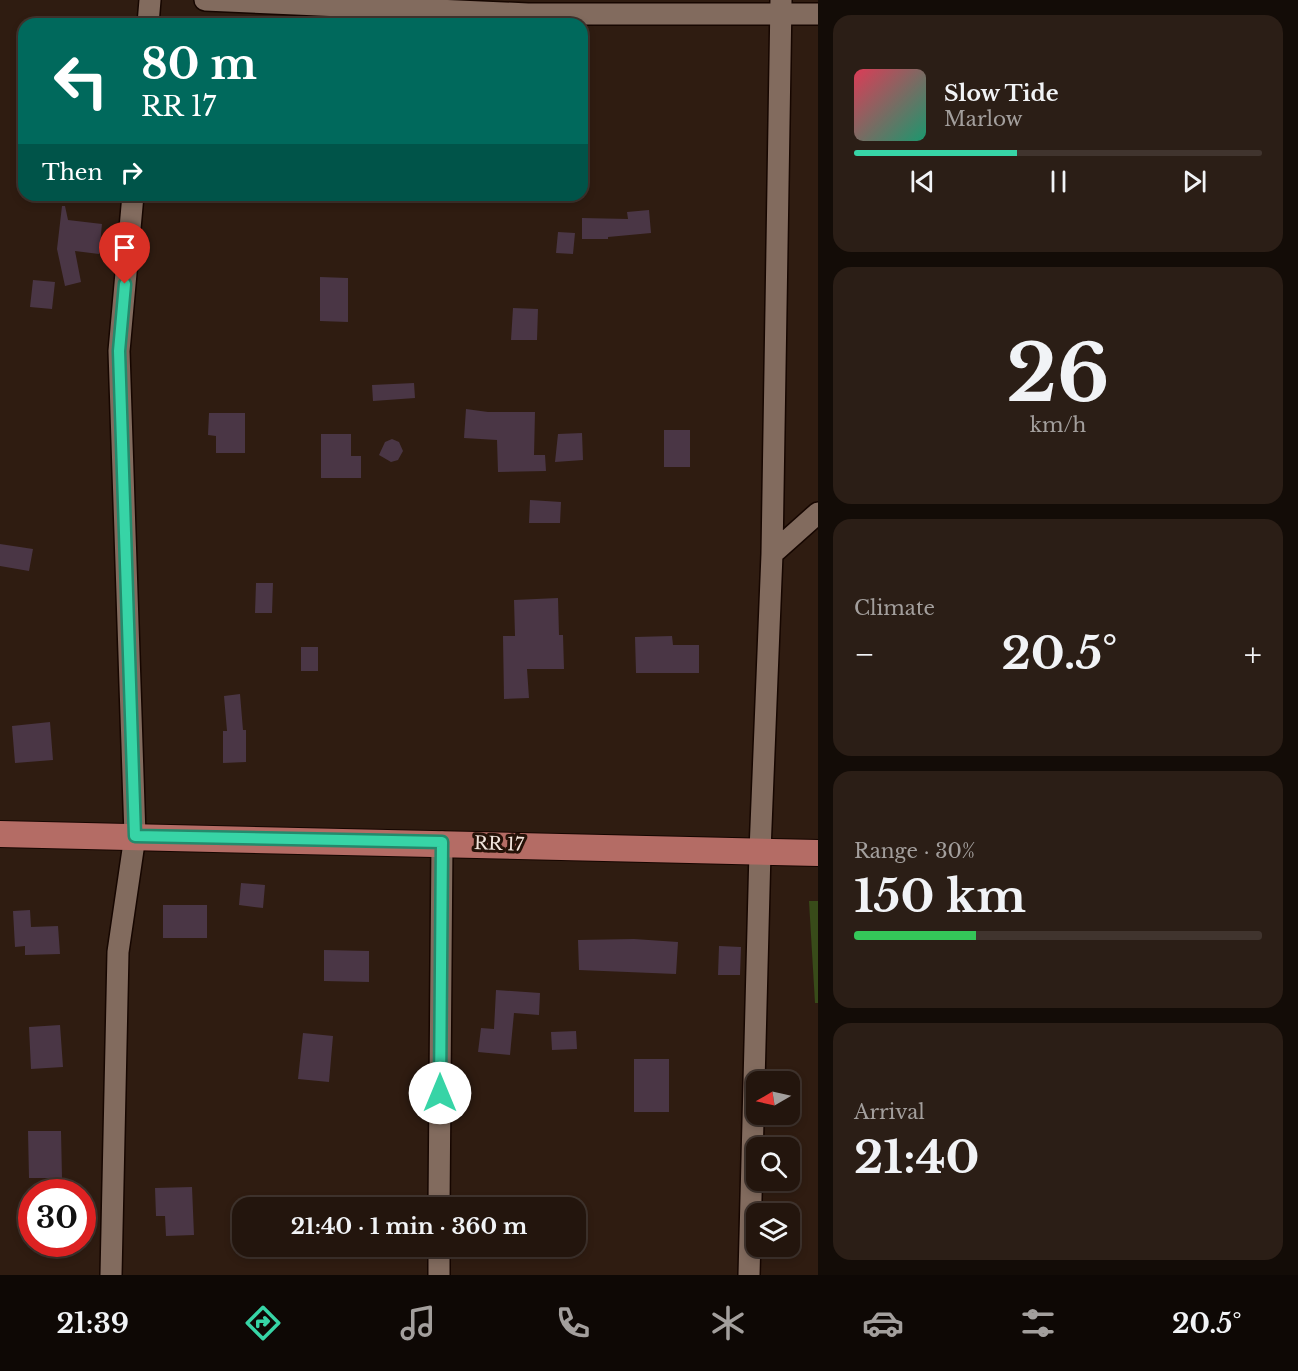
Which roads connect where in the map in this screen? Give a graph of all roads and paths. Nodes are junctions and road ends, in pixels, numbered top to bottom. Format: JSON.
{"nodes":[{"id":1,"x":150,"y":0,"type":"edge"},
{"id":2,"x":205,"y":0,"type":"edge"},
{"id":3,"x":781,"y":7,"type":"edge"},
{"id":4,"x":818,"y":14,"type":"edge"},
{"id":5,"x":148,"y":18,"type":"edge"},
{"id":6,"x":132,"y":201,"type":"edge"},
{"id":7,"x":818,"y":513,"type":"edge"},
{"id":8,"x":772,"y":554,"type":"junction"},
{"id":9,"x":0,"y":834,"type":"edge"},
{"id":10,"x":135,"y":836,"type":"junction"},
{"id":11,"x":442,"y":842,"type":"junction"},
{"id":12,"x":760,"y":851,"type":"junction"},
{"id":13,"x":818,"y":853,"type":"edge"},
{"id":14,"x":440,"y":1197,"type":"edge"},
{"id":15,"x":439,"y":1257,"type":"edge"},
{"id":16,"x":111,"y":1275,"type":"edge"},
{"id":17,"x":439,"y":1275,"type":"edge"},
{"id":18,"x":749,"y":1275,"type":"edge"}],
"edges":[{"from":1,"to":5,"type":"street"},
{"from":2,"to":3,"type":"street"},
{"from":3,"to":4,"type":"street"},
{"from":3,"to":8,"type":"street"},
{"from":6,"to":10,"type":"street"},
{"from":7,"to":8,"type":"street"},
{"from":8,"to":12,"type":"street"},
{"from":9,"to":10,"type":"main road","name":"RR 17","number":"RR 17"},
{"from":10,"to":11,"type":"main road","name":"RR 17","number":"RR 17"},
{"from":10,"to":16,"type":"street"},
{"from":11,"to":12,"type":"main road","name":"RR 17","number":"RR 17"},
{"from":11,"to":14,"type":"street"},
{"from":12,"to":13,"type":"main road","name":"RR 17","number":"RR 17"},
{"from":12,"to":18,"type":"street"},
{"from":15,"to":17,"type":"street"}]}
